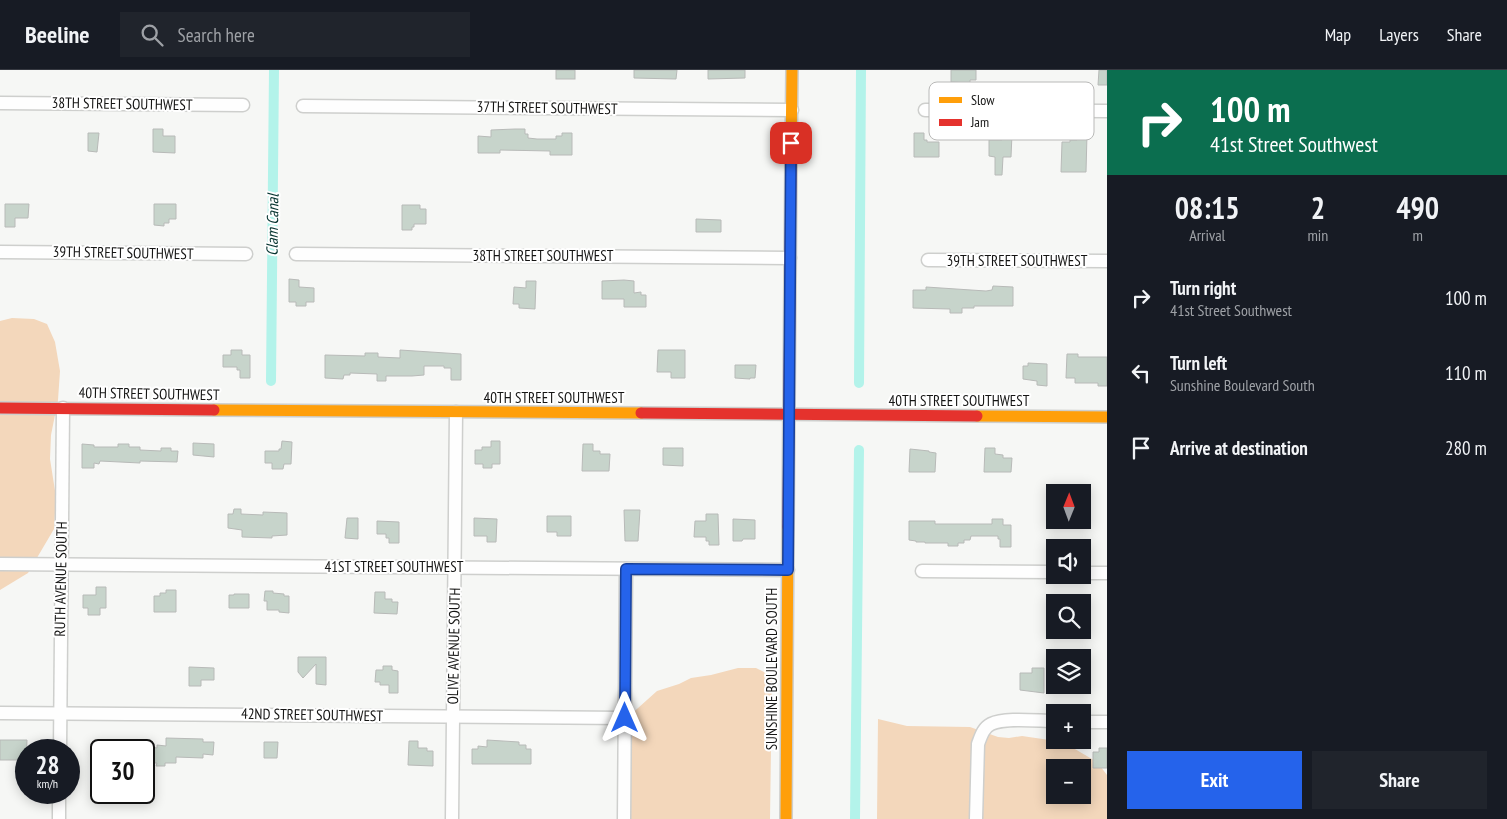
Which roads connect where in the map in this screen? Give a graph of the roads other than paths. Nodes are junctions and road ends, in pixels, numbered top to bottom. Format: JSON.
{"nodes":[{"id":1,"x":792,"y":70,"type":"edge"},
{"id":2,"x":0,"y":103,"type":"edge"},
{"id":3,"x":244,"y":105,"type":"dead end"},
{"id":4,"x":303,"y":106,"type":"dead end"},
{"id":5,"x":792,"y":110,"type":"junction"},
{"id":6,"x":925,"y":110,"type":"dead end"},
{"id":7,"x":929,"y":110,"type":"edge"},
{"id":8,"x":1094,"y":111,"type":"edge"},
{"id":9,"x":1107,"y":111,"type":"edge"},
{"id":10,"x":0,"y":252,"type":"edge"},
{"id":11,"x":246,"y":254,"type":"dead end"},
{"id":12,"x":296,"y":254,"type":"dead end"},
{"id":13,"x":790,"y":258,"type":"junction"},
{"id":14,"x":928,"y":260,"type":"dead end"},
{"id":15,"x":1107,"y":261,"type":"edge"},
{"id":16,"x":0,"y":408,"type":"edge"},
{"id":17,"x":63,"y":408,"type":"junction"},
{"id":18,"x":456,"y":412,"type":"junction"},
{"id":19,"x":789,"y":415,"type":"junction"},
{"id":20,"x":1107,"y":417,"type":"edge"},
{"id":21,"x":0,"y":564,"type":"edge"},
{"id":22,"x":62,"y":565,"type":"junction"},
{"id":23,"x":454,"y":568,"type":"junction"},
{"id":24,"x":626,"y":569,"type":"junction"},
{"id":25,"x":788,"y":570,"type":"junction"},
{"id":26,"x":922,"y":571,"type":"dead end"},
{"id":27,"x":1046,"y":572,"type":"edge"},
{"id":28,"x":1091,"y":572,"type":"edge"},
{"id":29,"x":1107,"y":573,"type":"edge"},
{"id":30,"x":0,"y":713,"type":"edge"},
{"id":31,"x":60,"y":713,"type":"junction"},
{"id":32,"x":453,"y":716,"type":"junction"},
{"id":33,"x":625,"y":718,"type":"junction"},
{"id":34,"x":1046,"y":721,"type":"edge"},
{"id":35,"x":1091,"y":722,"type":"edge"},
{"id":36,"x":1107,"y":722,"type":"edge"},
{"id":37,"x":60,"y":739,"type":"edge"},
{"id":38,"x":59,"y":804,"type":"edge"},
{"id":39,"x":59,"y":819,"type":"edge"},
{"id":40,"x":452,"y":819,"type":"edge"},
{"id":41,"x":624,"y":819,"type":"edge"},
{"id":42,"x":786,"y":819,"type":"edge"},
{"id":43,"x":976,"y":819,"type":"edge"}],
"edges":[{"from":1,"to":5,"type":"street","name":"SUNSHINE BOULEVARD SOUTH"},
{"from":2,"to":3,"type":"street","name":"38TH STREET SOUTHWEST"},
{"from":4,"to":5,"type":"street","name":"37TH STREET SOUTHWEST"},
{"from":5,"to":13,"type":"street","name":"SUNSHINE BOULEVARD SOUTH"},
{"from":6,"to":7,"type":"street"},
{"from":8,"to":9,"type":"street"},
{"from":10,"to":11,"type":"street","name":"39TH STREET SOUTHWEST"},
{"from":12,"to":13,"type":"street","name":"38TH STREET SOUTHWEST"},
{"from":13,"to":19,"type":"street","name":"SUNSHINE BOULEVARD SOUTH"},
{"from":14,"to":15,"type":"street","name":"39TH STREET SOUTHWEST"},
{"from":16,"to":17,"type":"street","name":"40TH STREET SOUTHWEST"},
{"from":17,"to":18,"type":"street","name":"40TH STREET SOUTHWEST"},
{"from":17,"to":22,"type":"street","name":"RUTH AVENUE SOUTH"},
{"from":18,"to":19,"type":"street","name":"40TH STREET SOUTHWEST"},
{"from":18,"to":23,"type":"street","name":"OLIVE AVENUE SOUTH"},
{"from":19,"to":20,"type":"street","name":"40TH STREET SOUTHWEST"},
{"from":19,"to":25,"type":"street","name":"SUNSHINE BOULEVARD SOUTH"},
{"from":21,"to":22,"type":"street","name":"41ST STREET SOUTHWEST"},
{"from":22,"to":23,"type":"street","name":"41ST STREET SOUTHWEST"},
{"from":22,"to":31,"type":"street","name":"RUTH AVENUE SOUTH"},
{"from":23,"to":24,"type":"street","name":"41ST STREET SOUTHWEST"},
{"from":23,"to":32,"type":"street","name":"OLIVE AVENUE SOUTH"},
{"from":24,"to":25,"type":"street","name":"41ST STREET SOUTHWEST"},
{"from":24,"to":33,"type":"street"},
{"from":25,"to":42,"type":"street","name":"SUNSHINE BOULEVARD SOUTH"},
{"from":26,"to":27,"type":"street"},
{"from":28,"to":29,"type":"street"},
{"from":30,"to":31,"type":"street","name":"42ND STREET SOUTHWEST"},
{"from":31,"to":32,"type":"street","name":"42ND STREET SOUTHWEST"},
{"from":31,"to":37,"type":"street","name":"RUTH AVENUE SOUTH"},
{"from":32,"to":33,"type":"street","name":"42ND STREET SOUTHWEST"},
{"from":32,"to":40,"type":"street","name":"OLIVE AVENUE SOUTH"},
{"from":33,"to":41,"type":"street"},
{"from":34,"to":43,"type":"street"},
{"from":35,"to":36,"type":"street"},
{"from":38,"to":39,"type":"street"}]}
